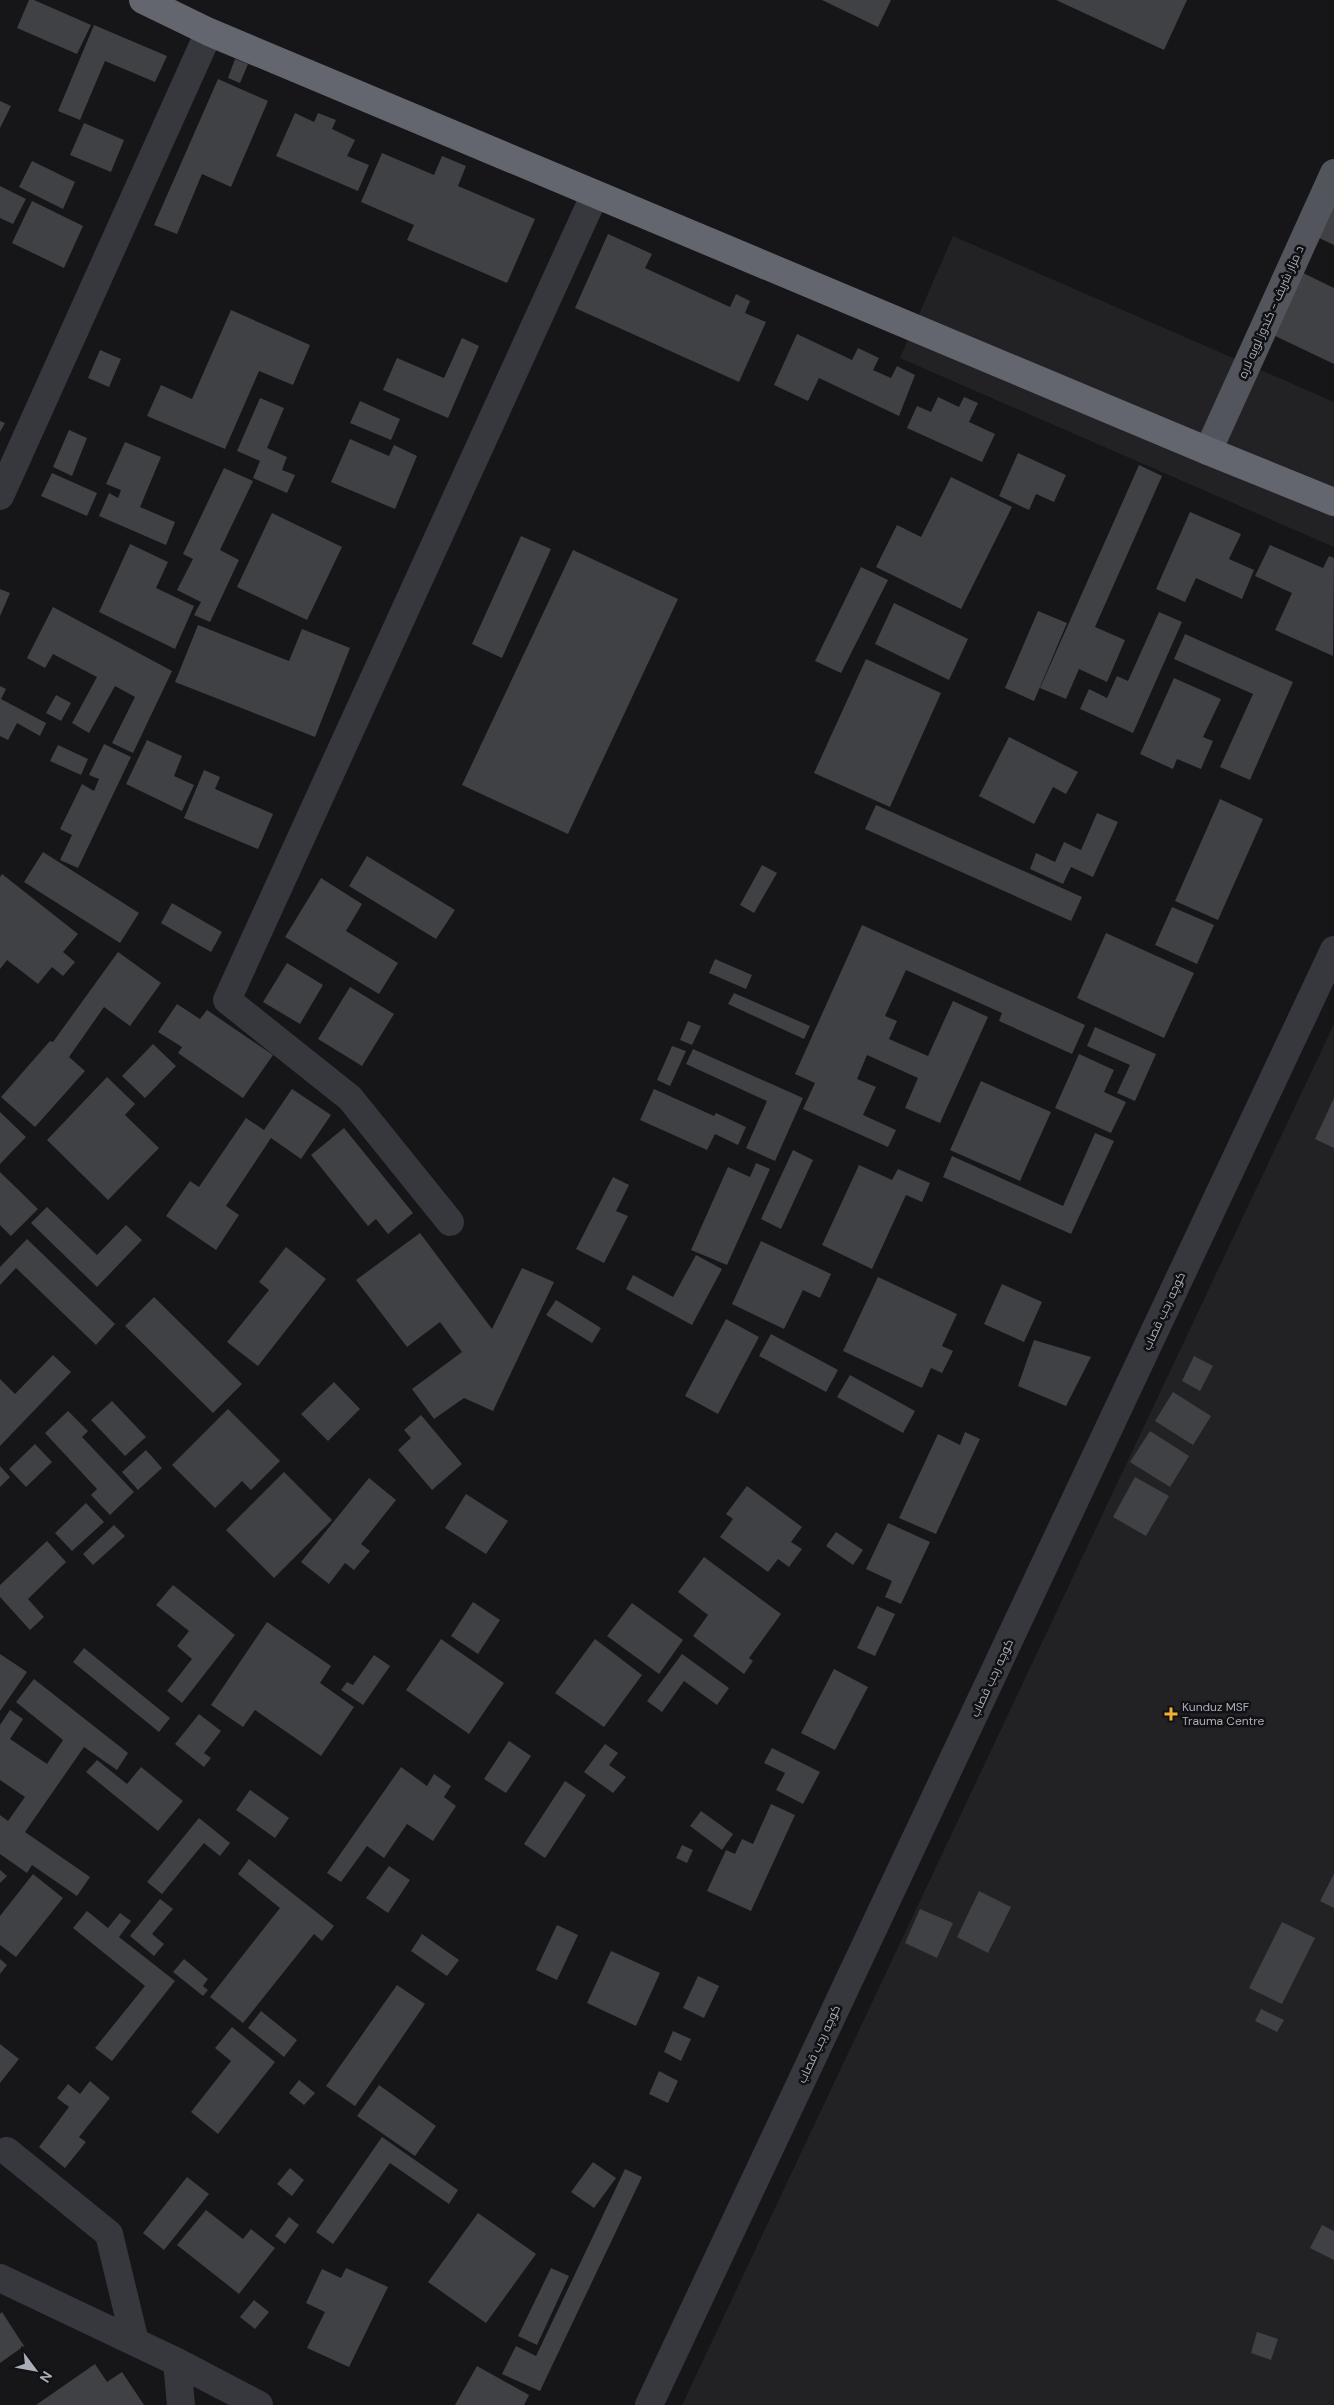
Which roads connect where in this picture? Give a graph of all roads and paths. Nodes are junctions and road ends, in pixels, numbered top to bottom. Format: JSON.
{"nodes":[{"id":1,"x":143,"y":0,"type":"edge"},
{"id":2,"x":209,"y":32,"type":"junction"},
{"id":3,"x":1334,"y":173,"type":"edge"},
{"id":4,"x":595,"y":194,"type":"junction"},
{"id":5,"x":1208,"y":451,"type":"junction"},
{"id":6,"x":0,"y":496,"type":"edge"},
{"id":7,"x":1334,"y":502,"type":"edge"},
{"id":8,"x":1334,"y":950,"type":"edge"},
{"id":9,"x":450,"y":1222,"type":"dead end"},
{"id":10,"x":7,"y":2151,"type":"dead end"},
{"id":11,"x":3,"y":2283,"type":"edge"},
{"id":12,"x":135,"y":2342,"type":"junction"},
{"id":13,"x":177,"y":2362,"type":"junction"},
{"id":14,"x":181,"y":2405,"type":"edge"},
{"id":15,"x":259,"y":2405,"type":"edge"},
{"id":16,"x":649,"y":2405,"type":"edge"}],
"edges":[{"from":1,"to":2,"type":"highway"},
{"from":2,"to":4,"type":"highway"},
{"from":2,"to":6,"type":"street"},
{"from":3,"to":5,"type":"main road","name":"د مزار شریف - کندوز لویه لاره"},
{"from":4,"to":5,"type":"highway"},
{"from":4,"to":9,"type":"street"},
{"from":5,"to":7,"type":"highway"},
{"from":8,"to":16,"type":"street","name":"کوچه رجب قصاب"},
{"from":10,"to":12,"type":"street"},
{"from":11,"to":12,"type":"street"},
{"from":12,"to":13,"type":"street"},
{"from":13,"to":14,"type":"street"},
{"from":13,"to":15,"type":"street"}]}
